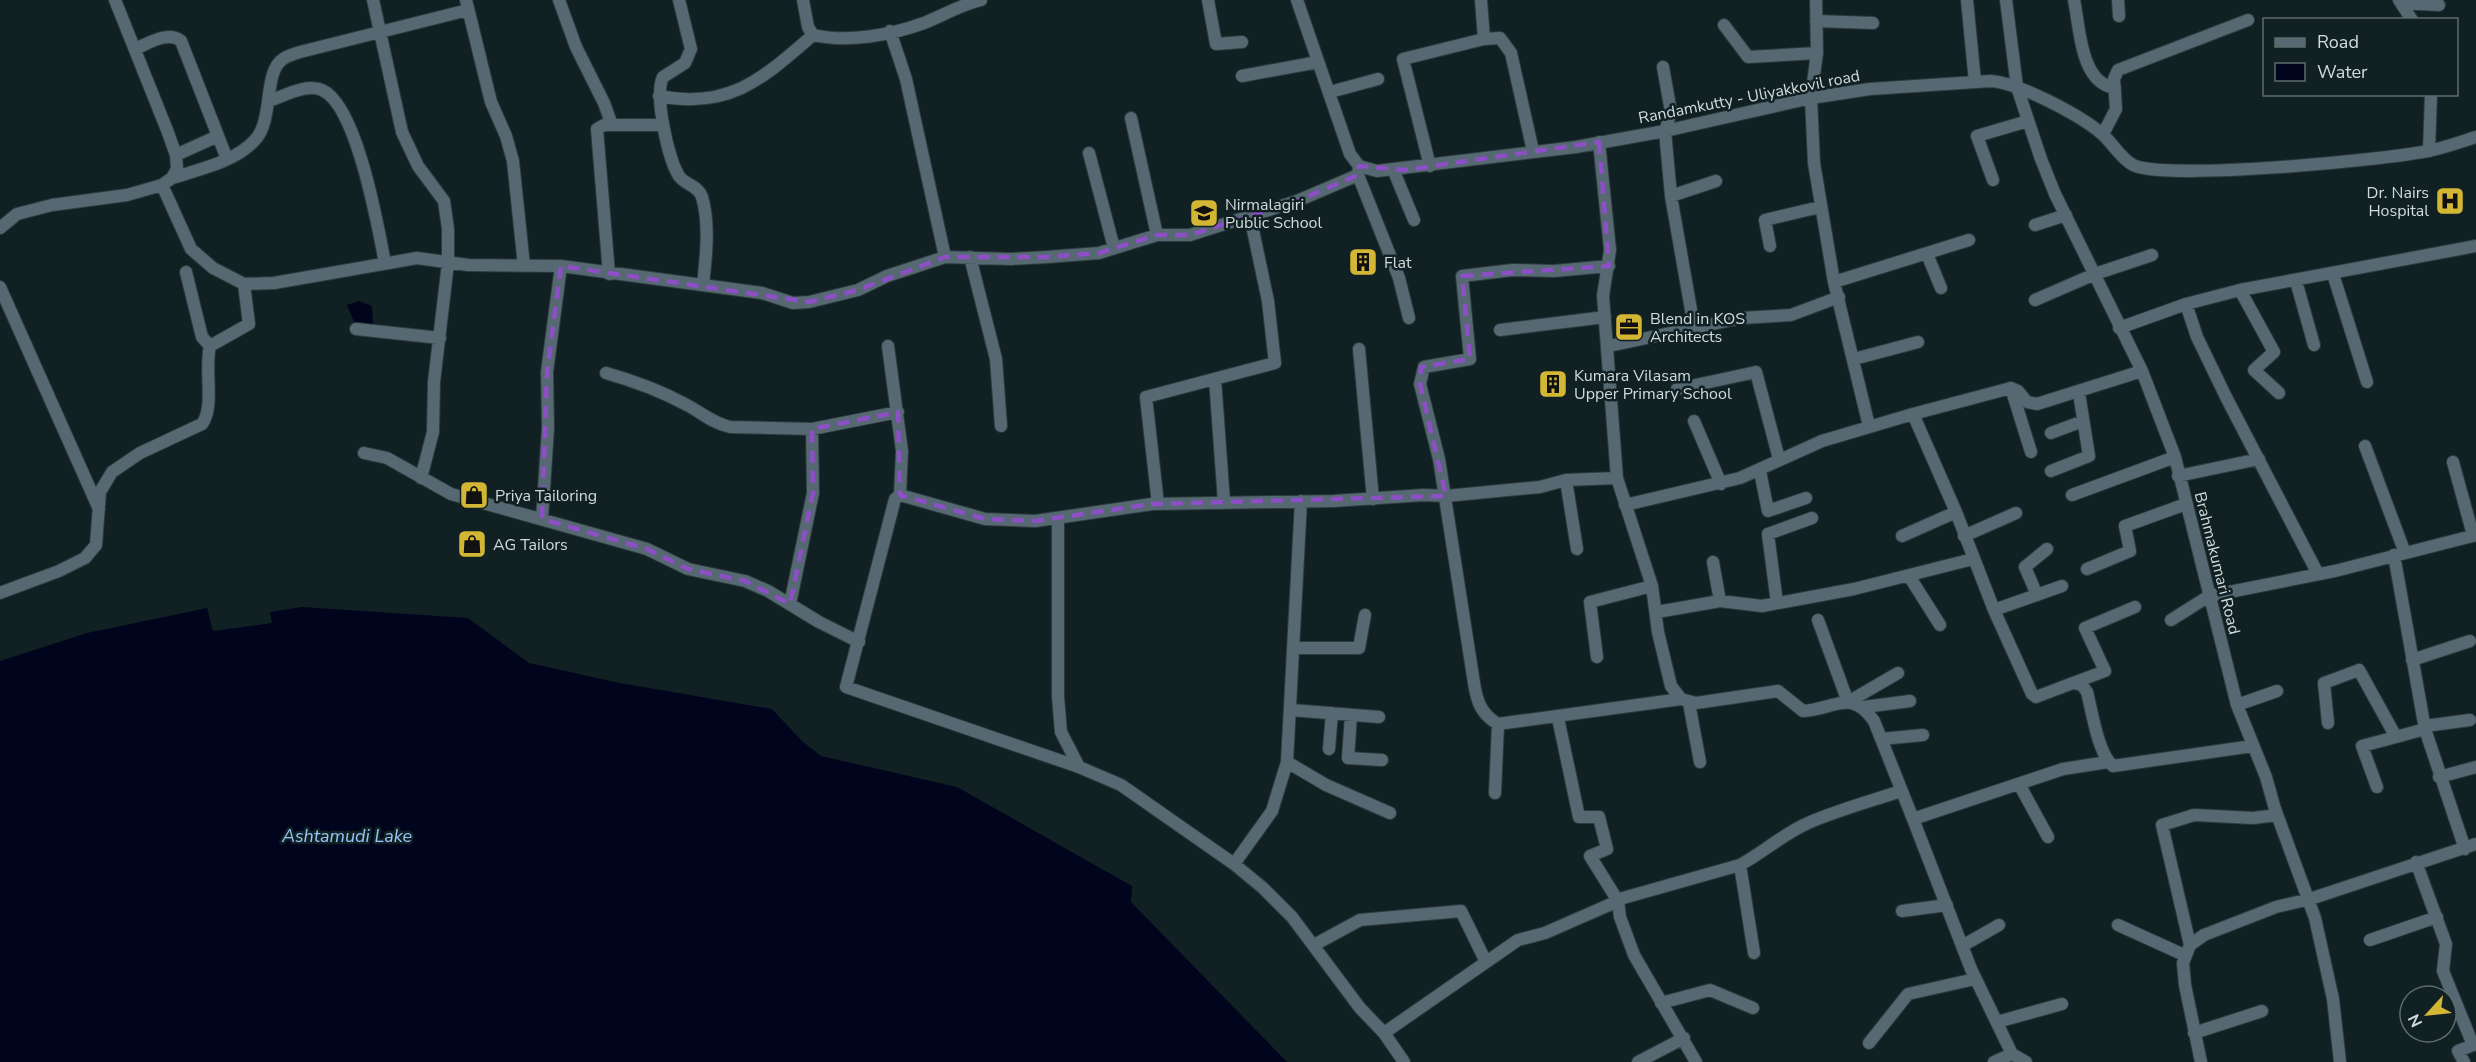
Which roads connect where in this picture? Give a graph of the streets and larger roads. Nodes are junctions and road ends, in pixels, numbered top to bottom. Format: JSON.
{"nodes":[{"id":1,"x":115,"y":0,"type":"edge"},
{"id":2,"x":373,"y":0,"type":"edge"},
{"id":3,"x":559,"y":0,"type":"edge"},
{"id":4,"x":679,"y":0,"type":"edge"},
{"id":5,"x":803,"y":0,"type":"edge"},
{"id":6,"x":981,"y":0,"type":"edge"},
{"id":7,"x":1208,"y":0,"type":"edge"},
{"id":8,"x":1297,"y":0,"type":"edge"},
{"id":9,"x":1481,"y":0,"type":"edge"},
{"id":10,"x":1816,"y":0,"type":"edge"},
{"id":11,"x":1967,"y":0,"type":"edge"},
{"id":12,"x":2006,"y":0,"type":"edge"},
{"id":13,"x":2074,"y":0,"type":"edge"},
{"id":14,"x":2118,"y":0,"type":"edge"},
{"id":15,"x":2400,"y":1,"type":"edge"},
{"id":16,"x":957,"y":3,"type":"edge"},
{"id":17,"x":467,"y":5,"type":"edge"},
{"id":18,"x":2439,"y":5,"type":"dead end"},
{"id":19,"x":2119,"y":16,"type":"dead end"},
{"id":20,"x":2411,"y":18,"type":"edge"},
{"id":21,"x":2248,"y":20,"type":"dead end"},
{"id":22,"x":1816,"y":21,"type":"junction"},
{"id":23,"x":1873,"y":22,"type":"dead end"},
{"id":24,"x":1724,"y":25,"type":"dead end"},
{"id":25,"x":382,"y":31,"type":"junction"},
{"id":26,"x":890,"y":31,"type":"junction"},
{"id":27,"x":813,"y":35,"type":"junction"},
{"id":28,"x":1484,"y":39,"type":"junction"},
{"id":29,"x":1242,"y":42,"type":"dead end"},
{"id":30,"x":135,"y":49,"type":"junction"},
{"id":31,"x":1817,"y":53,"type":"junction"},
{"id":32,"x":1318,"y":62,"type":"junction"},
{"id":33,"x":1663,"y":67,"type":"dead end"},
{"id":34,"x":1242,"y":76,"type":"dead end"},
{"id":35,"x":1378,"y":79,"type":"dead end"},
{"id":36,"x":1974,"y":82,"type":"junction"},
{"id":37,"x":2017,"y":87,"type":"junction"},
{"id":38,"x":2115,"y":88,"type":"junction"},
{"id":39,"x":1330,"y":93,"type":"junction"},
{"id":40,"x":658,"y":96,"type":"junction"},
{"id":41,"x":2431,"y":96,"type":"edge"},
{"id":42,"x":1811,"y":98,"type":"junction"},
{"id":43,"x":270,"y":101,"type":"junction"},
{"id":44,"x":1131,"y":118,"type":"dead end"},
{"id":45,"x":2028,"y":122,"type":"junction"},
{"id":46,"x":663,"y":124,"type":"junction"},
{"id":47,"x":612,"y":125,"type":"junction"},
{"id":48,"x":1665,"y":131,"type":"junction"},
{"id":49,"x":2103,"y":134,"type":"junction"},
{"id":50,"x":218,"y":136,"type":"junction"},
{"id":51,"x":2476,"y":137,"type":"edge"},
{"id":52,"x":1599,"y":142,"type":"junction"},
{"id":53,"x":1533,"y":151,"type":"junction"},
{"id":54,"x":2429,"y":151,"type":"junction"},
{"id":55,"x":1089,"y":153,"type":"dead end"},
{"id":56,"x":176,"y":155,"type":"junction"},
{"id":57,"x":227,"y":159,"type":"junction"},
{"id":58,"x":1430,"y":166,"type":"junction"},
{"id":59,"x":1393,"y":169,"type":"junction"},
{"id":60,"x":1358,"y":171,"type":"junction"},
{"id":61,"x":1993,"y":180,"type":"dead end"},
{"id":62,"x":167,"y":181,"type":"junction"},
{"id":63,"x":1716,"y":181,"type":"dead end"},
{"id":64,"x":1671,"y":196,"type":"junction"},
{"id":65,"x":1820,"y":207,"type":"junction"},
{"id":66,"x":2066,"y":215,"type":"junction"},
{"id":67,"x":1250,"y":216,"type":"junction"},
{"id":68,"x":1414,"y":220,"type":"dead end"},
{"id":69,"x":2035,"y":225,"type":"dead end"},
{"id":70,"x":0,"y":228,"type":"edge"},
{"id":71,"x":1157,"y":235,"type":"junction"},
{"id":72,"x":1969,"y":240,"type":"dead end"},
{"id":73,"x":1770,"y":246,"type":"dead end"},
{"id":74,"x":2476,"y":246,"type":"edge"},
{"id":75,"x":1114,"y":248,"type":"junction"},
{"id":76,"x":1927,"y":254,"type":"junction"},
{"id":77,"x":2152,"y":255,"type":"dead end"},
{"id":78,"x":945,"y":257,"type":"junction"},
{"id":79,"x":969,"y":257,"type":"junction"},
{"id":80,"x":386,"y":263,"type":"junction"},
{"id":81,"x":448,"y":263,"type":"junction"},
{"id":82,"x":524,"y":266,"type":"junction"},
{"id":83,"x":561,"y":266,"type":"junction"},
{"id":84,"x":1609,"y":266,"type":"junction"},
{"id":85,"x":186,"y":273,"type":"dead end"},
{"id":86,"x":609,"y":274,"type":"junction"},
{"id":87,"x":2095,"y":274,"type":"junction"},
{"id":88,"x":2333,"y":274,"type":"junction"},
{"id":89,"x":2296,"y":281,"type":"junction"},
{"id":90,"x":1834,"y":282,"type":"junction"},
{"id":91,"x":244,"y":284,"type":"junction"},
{"id":92,"x":703,"y":285,"type":"junction"},
{"id":93,"x":0,"y":287,"type":"edge"},
{"id":94,"x":1941,"y":288,"type":"dead end"},
{"id":95,"x":2240,"y":290,"type":"junction"},
{"id":96,"x":1839,"y":297,"type":"junction"},
{"id":97,"x":2035,"y":300,"type":"dead end"},
{"id":98,"x":2186,"y":304,"type":"junction"},
{"id":99,"x":1605,"y":317,"type":"junction"},
{"id":100,"x":1409,"y":318,"type":"dead end"},
{"id":101,"x":1694,"y":327,"type":"junction"},
{"id":102,"x":2119,"y":328,"type":"junction"},
{"id":103,"x":356,"y":329,"type":"dead end"},
{"id":104,"x":1500,"y":330,"type":"dead end"},
{"id":105,"x":440,"y":338,"type":"junction"},
{"id":106,"x":1918,"y":342,"type":"dead end"},
{"id":107,"x":2314,"y":345,"type":"dead end"},
{"id":108,"x":210,"y":346,"type":"junction"},
{"id":109,"x":888,"y":346,"type":"dead end"},
{"id":110,"x":1609,"y":346,"type":"junction"},
{"id":111,"x":1359,"y":350,"type":"dead end"},
{"id":112,"x":1854,"y":359,"type":"junction"},
{"id":113,"x":2142,"y":371,"type":"junction"},
{"id":114,"x":606,"y":373,"type":"dead end"},
{"id":115,"x":1215,"y":379,"type":"junction"},
{"id":116,"x":2367,"y":382,"type":"dead end"},
{"id":117,"x":2011,"y":388,"type":"junction"},
{"id":118,"x":1677,"y":389,"type":"dead end"},
{"id":119,"x":2079,"y":393,"type":"junction"},
{"id":120,"x":2279,"y":393,"type":"dead end"},
{"id":121,"x":898,"y":412,"type":"junction"},
{"id":122,"x":1913,"y":414,"type":"junction"},
{"id":123,"x":1694,"y":421,"type":"dead end"},
{"id":124,"x":2083,"y":422,"type":"junction"},
{"id":125,"x":1001,"y":426,"type":"dead end"},
{"id":126,"x":1869,"y":426,"type":"junction"},
{"id":127,"x":812,"y":429,"type":"junction"},
{"id":128,"x":2051,"y":433,"type":"dead end"},
{"id":129,"x":2365,"y":446,"type":"dead end"},
{"id":130,"x":2031,"y":452,"type":"dead end"},
{"id":131,"x":364,"y":453,"type":"dead end"},
{"id":132,"x":2175,"y":458,"type":"junction"},
{"id":133,"x":1779,"y":459,"type":"junction"},
{"id":134,"x":2259,"y":459,"type":"junction"},
{"id":135,"x":2453,"y":462,"type":"dead end"},
{"id":136,"x":1760,"y":471,"type":"junction"},
{"id":137,"x":2051,"y":471,"type":"dead end"},
{"id":138,"x":2178,"y":476,"type":"junction"},
{"id":139,"x":421,"y":478,"type":"junction"},
{"id":140,"x":1617,"y":478,"type":"junction"},
{"id":141,"x":1566,"y":480,"type":"junction"},
{"id":142,"x":1721,"y":484,"type":"junction"},
{"id":143,"x":900,"y":495,"type":"junction"},
{"id":144,"x":2072,"y":495,"type":"dead end"},
{"id":145,"x":1446,"y":496,"type":"junction"},
{"id":146,"x":1373,"y":498,"type":"junction"},
{"id":147,"x":1806,"y":498,"type":"dead end"},
{"id":148,"x":1301,"y":501,"type":"junction"},
{"id":149,"x":1224,"y":502,"type":"junction"},
{"id":150,"x":1158,"y":504,"type":"junction"},
{"id":151,"x":2186,"y":504,"type":"junction"},
{"id":152,"x":1625,"y":505,"type":"junction"},
{"id":153,"x":99,"y":510,"type":"junction"},
{"id":154,"x":1956,"y":512,"type":"junction"},
{"id":155,"x":2016,"y":513,"type":"dead end"},
{"id":156,"x":1812,"y":518,"type":"dead end"},
{"id":157,"x":542,"y":519,"type":"junction"},
{"id":158,"x":1058,"y":519,"type":"junction"},
{"id":159,"x":2474,"y":535,"type":"edge"},
{"id":160,"x":1902,"y":536,"type":"dead end"},
{"id":161,"x":1964,"y":536,"type":"junction"},
{"id":162,"x":1577,"y":549,"type":"dead end"},
{"id":163,"x":2047,"y":549,"type":"dead end"},
{"id":164,"x":2399,"y":554,"type":"junction"},
{"id":165,"x":1973,"y":559,"type":"junction"},
{"id":166,"x":1713,"y":562,"type":"dead end"},
{"id":167,"x":2086,"y":569,"type":"dead end"},
{"id":168,"x":2318,"y":574,"type":"junction"},
{"id":169,"x":1909,"y":576,"type":"junction"},
{"id":170,"x":1652,"y":586,"type":"junction"},
{"id":171,"x":2062,"y":586,"type":"dead end"},
{"id":172,"x":0,"y":593,"type":"edge"},
{"id":173,"x":2037,"y":595,"type":"junction"},
{"id":174,"x":2210,"y":596,"type":"junction"},
{"id":175,"x":1720,"y":601,"type":"junction"},
{"id":176,"x":1777,"y":603,"type":"junction"},
{"id":177,"x":790,"y":604,"type":"junction"},
{"id":178,"x":2135,"y":607,"type":"dead end"},
{"id":179,"x":1994,"y":610,"type":"junction"},
{"id":180,"x":1657,"y":612,"type":"junction"},
{"id":181,"x":1365,"y":615,"type":"dead end"},
{"id":182,"x":1818,"y":620,"type":"dead end"},
{"id":183,"x":2171,"y":620,"type":"dead end"},
{"id":184,"x":1940,"y":625,"type":"dead end"},
{"id":185,"x":2470,"y":641,"type":"dead end"},
{"id":186,"x":859,"y":642,"type":"junction"},
{"id":187,"x":1295,"y":648,"type":"junction"},
{"id":188,"x":1597,"y":657,"type":"dead end"},
{"id":189,"x":2412,"y":660,"type":"junction"},
{"id":190,"x":1898,"y":674,"type":"dead end"},
{"id":191,"x":2073,"y":683,"type":"junction"},
{"id":192,"x":2277,"y":691,"type":"dead end"},
{"id":193,"x":1685,"y":701,"type":"junction"},
{"id":194,"x":1910,"y":701,"type":"dead end"},
{"id":195,"x":1848,"y":702,"type":"junction"},
{"id":196,"x":2237,"y":705,"type":"junction"},
{"id":197,"x":1864,"y":707,"type":"junction"},
{"id":198,"x":1291,"y":710,"type":"junction"},
{"id":199,"x":1332,"y":713,"type":"junction"},
{"id":200,"x":1351,"y":715,"type":"junction"},
{"id":201,"x":1379,"y":717,"type":"dead end"},
{"id":202,"x":1558,"y":718,"type":"junction"},
{"id":203,"x":2470,"y":720,"type":"dead end"},
{"id":204,"x":2328,"y":723,"type":"dead end"},
{"id":205,"x":1498,"y":724,"type":"junction"},
{"id":206,"x":2425,"y":727,"type":"junction"},
{"id":207,"x":1923,"y":735,"type":"dead end"},
{"id":208,"x":2396,"y":737,"type":"junction"},
{"id":209,"x":1881,"y":739,"type":"junction"},
{"id":210,"x":2253,"y":746,"type":"junction"},
{"id":211,"x":1329,"y":749,"type":"dead end"},
{"id":212,"x":1382,"y":760,"type":"dead end"},
{"id":213,"x":1287,"y":762,"type":"junction"},
{"id":214,"x":1700,"y":762,"type":"dead end"},
{"id":215,"x":2108,"y":762,"type":"junction"},
{"id":216,"x":1079,"y":767,"type":"junction"},
{"id":217,"x":2476,"y":767,"type":"edge"},
{"id":218,"x":2439,"y":777,"type":"junction"},
{"id":219,"x":2019,"y":784,"type":"junction"},
{"id":220,"x":2377,"y":787,"type":"dead end"},
{"id":221,"x":1901,"y":791,"type":"junction"},
{"id":222,"x":1496,"y":793,"type":"dead end"},
{"id":223,"x":1390,"y":813,"type":"dead end"},
{"id":224,"x":2277,"y":815,"type":"junction"},
{"id":225,"x":1913,"y":819,"type":"junction"},
{"id":226,"x":2048,"y":837,"type":"dead end"},
{"id":227,"x":2470,"y":847,"type":"edge"},
{"id":228,"x":2416,"y":862,"type":"junction"},
{"id":229,"x":1234,"y":864,"type":"junction"},
{"id":230,"x":1740,"y":865,"type":"junction"},
{"id":231,"x":2310,"y":899,"type":"junction"},
{"id":232,"x":1618,"y":902,"type":"junction"},
{"id":233,"x":1947,"y":906,"type":"junction"},
{"id":234,"x":1902,"y":911,"type":"dead end"},
{"id":235,"x":2437,"y":917,"type":"junction"},
{"id":236,"x":1998,"y":925,"type":"dead end"},
{"id":237,"x":2118,"y":925,"type":"dead end"},
{"id":238,"x":2370,"y":940,"type":"dead end"},
{"id":239,"x":1314,"y":945,"type":"junction"},
{"id":240,"x":1962,"y":946,"type":"junction"},
{"id":241,"x":2187,"y":950,"type":"junction"},
{"id":242,"x":1754,"y":953,"type":"dead end"},
{"id":243,"x":1486,"y":962,"type":"junction"},
{"id":244,"x":1975,"y":979,"type":"junction"},
{"id":245,"x":1661,"y":1003,"type":"junction"},
{"id":246,"x":2062,"y":1004,"type":"dead end"},
{"id":247,"x":1753,"y":1008,"type":"dead end"},
{"id":248,"x":2262,"y":1011,"type":"dead end"},
{"id":249,"x":1997,"y":1022,"type":"junction"},
{"id":250,"x":1384,"y":1033,"type":"junction"},
{"id":251,"x":2194,"y":1033,"type":"junction"},
{"id":252,"x":1684,"y":1038,"type":"junction"},
{"id":253,"x":1869,"y":1043,"type":"dead end"},
{"id":254,"x":2474,"y":1044,"type":"edge"},
{"id":255,"x":2012,"y":1054,"type":"junction"},
{"id":256,"x":1404,"y":1062,"type":"edge"},
{"id":257,"x":1638,"y":1062,"type":"edge"},
{"id":258,"x":1696,"y":1062,"type":"edge"},
{"id":259,"x":1994,"y":1062,"type":"edge"},
{"id":260,"x":2026,"y":1062,"type":"edge"},
{"id":261,"x":2201,"y":1062,"type":"edge"},
{"id":262,"x":2340,"y":1062,"type":"edge"},
{"id":263,"x":2464,"y":1062,"type":"edge"}],
"edges":[{"from":1,"to":30,"type":"street"},
{"from":2,"to":25,"type":"street"},
{"from":3,"to":47,"type":"street"},
{"from":4,"to":40,"type":"street"},
{"from":5,"to":27,"type":"street"},
{"from":6,"to":16,"type":"street"},
{"from":7,"to":29,"type":"street"},
{"from":8,"to":32,"type":"street"},
{"from":9,"to":28,"type":"street"},
{"from":10,"to":22,"type":"street"},
{"from":11,"to":36,"type":"street"},
{"from":12,"to":37,"type":"street","name":"Brahmakumari Road"},
{"from":13,"to":38,"type":"street"},
{"from":14,"to":19,"type":"street"},
{"from":15,"to":18,"type":"street"},
{"from":15,"to":20,"type":"street"},
{"from":16,"to":26,"type":"street"},
{"from":17,"to":25,"type":"street"},
{"from":17,"to":82,"type":"street"},
{"from":21,"to":38,"type":"street"},
{"from":22,"to":23,"type":"street"},
{"from":22,"to":31,"type":"street"},
{"from":24,"to":31,"type":"street"},
{"from":25,"to":43,"type":"street"},
{"from":25,"to":81,"type":"street"},
{"from":26,"to":27,"type":"street"},
{"from":26,"to":78,"type":"street"},
{"from":27,"to":40,"type":"street"},
{"from":28,"to":53,"type":"street"},
{"from":28,"to":58,"type":"street"},
{"from":30,"to":50,"type":"street"},
{"from":30,"to":56,"type":"street"},
{"from":31,"to":42,"type":"street"},
{"from":32,"to":34,"type":"street"},
{"from":32,"to":39,"type":"street"},
{"from":33,"to":48,"type":"street"},
{"from":35,"to":39,"type":"street"},
{"from":36,"to":37,"type":"street","name":"Randamkutty - Uliyakkovil road"},
{"from":36,"to":42,"type":"street","name":"Randamkutty - Uliyakkovil road"},
{"from":37,"to":45,"type":"street","name":"Brahmakumari Road"},
{"from":37,"to":49,"type":"street","name":"Randamkutty - Uliyakkovil road"},
{"from":38,"to":49,"type":"street"},
{"from":39,"to":60,"type":"street"},
{"from":40,"to":46,"type":"street"},
{"from":41,"to":54,"type":"street"},
{"from":42,"to":48,"type":"street","name":"Randamkutty - Uliyakkovil road"},
{"from":42,"to":65,"type":"street"},
{"from":43,"to":57,"type":"street"},
{"from":43,"to":80,"type":"street"},
{"from":44,"to":71,"type":"street"},
{"from":45,"to":61,"type":"street"},
{"from":45,"to":66,"type":"street","name":"Brahmakumari Road"},
{"from":46,"to":47,"type":"street"},
{"from":46,"to":92,"type":"street"},
{"from":47,"to":86,"type":"street"},
{"from":48,"to":52,"type":"street","name":"Randamkutty - Uliyakkovil road"},
{"from":48,"to":64,"type":"street"},
{"from":49,"to":54,"type":"street","name":"Randamkutty - Uliyakkovil road"},
{"from":50,"to":56,"type":"street"},
{"from":50,"to":57,"type":"street"},
{"from":51,"to":54,"type":"street","name":"Randamkutty - Uliyakkovil road"},
{"from":52,"to":53,"type":"street","name":"Randamkutty - Uliyakkovil road"},
{"from":52,"to":84,"type":"street"},
{"from":53,"to":58,"type":"street","name":"Randamkutty - Uliyakkovil road"},
{"from":55,"to":75,"type":"street"},
{"from":56,"to":62,"type":"street"},
{"from":57,"to":62,"type":"street"},
{"from":58,"to":59,"type":"street","name":"Randamkutty - Uliyakkovil road"},
{"from":59,"to":60,"type":"street","name":"Randamkutty - Uliyakkovil road"},
{"from":59,"to":68,"type":"street"},
{"from":60,"to":67,"type":"street"},
{"from":60,"to":100,"type":"street"},
{"from":62,"to":70,"type":"street"},
{"from":62,"to":91,"type":"street"},
{"from":63,"to":64,"type":"street"},
{"from":64,"to":101,"type":"street"},
{"from":65,"to":73,"type":"street"},
{"from":65,"to":90,"type":"street"},
{"from":66,"to":69,"type":"street"},
{"from":66,"to":87,"type":"street","name":"Brahmakumari Road"},
{"from":67,"to":71,"type":"street"},
{"from":67,"to":115,"type":"street"},
{"from":71,"to":75,"type":"street"},
{"from":72,"to":76,"type":"street"},
{"from":74,"to":88,"type":"street"},
{"from":75,"to":79,"type":"street"},
{"from":76,"to":90,"type":"street"},
{"from":76,"to":94,"type":"street"},
{"from":77,"to":87,"type":"street"},
{"from":78,"to":79,"type":"street"},
{"from":78,"to":92,"type":"street"},
{"from":79,"to":125,"type":"street"},
{"from":80,"to":81,"type":"street"},
{"from":80,"to":91,"type":"street"},
{"from":81,"to":82,"type":"street"},
{"from":81,"to":105,"type":"street"},
{"from":82,"to":83,"type":"street"},
{"from":83,"to":86,"type":"street"},
{"from":83,"to":157,"type":"street"},
{"from":84,"to":99,"type":"street"},
{"from":84,"to":145,"type":"street"},
{"from":85,"to":108,"type":"street"},
{"from":86,"to":92,"type":"street"},
{"from":87,"to":97,"type":"street"},
{"from":87,"to":102,"type":"street","name":"Brahmakumari Road"},
{"from":88,"to":89,"type":"street"},
{"from":88,"to":116,"type":"street"},
{"from":89,"to":95,"type":"street"},
{"from":89,"to":107,"type":"street"},
{"from":90,"to":96,"type":"street"},
{"from":91,"to":108,"type":"street"},
{"from":93,"to":153,"type":"street"},
{"from":95,"to":98,"type":"street"},
{"from":95,"to":120,"type":"street"},
{"from":96,"to":101,"type":"street"},
{"from":96,"to":112,"type":"street"},
{"from":98,"to":102,"type":"street"},
{"from":98,"to":134,"type":"street"},
{"from":99,"to":104,"type":"street"},
{"from":99,"to":110,"type":"street"},
{"from":101,"to":110,"type":"street"},
{"from":102,"to":113,"type":"street","name":"Brahmakumari Road"},
{"from":103,"to":105,"type":"street"},
{"from":105,"to":139,"type":"street"},
{"from":106,"to":112,"type":"street"},
{"from":108,"to":153,"type":"street"},
{"from":109,"to":121,"type":"street"},
{"from":110,"to":140,"type":"street"},
{"from":111,"to":146,"type":"street"},
{"from":112,"to":126,"type":"street"},
{"from":113,"to":119,"type":"street"},
{"from":113,"to":132,"type":"street","name":"Brahmakumari Road"},
{"from":114,"to":127,"type":"street"},
{"from":115,"to":149,"type":"street"},
{"from":115,"to":150,"type":"street"},
{"from":117,"to":119,"type":"street"},
{"from":117,"to":122,"type":"street"},
{"from":117,"to":130,"type":"street"},
{"from":118,"to":133,"type":"street"},
{"from":119,"to":124,"type":"street"},
{"from":121,"to":127,"type":"street"},
{"from":121,"to":143,"type":"street"},
{"from":122,"to":126,"type":"street"},
{"from":122,"to":154,"type":"street"},
{"from":123,"to":142,"type":"street"},
{"from":124,"to":128,"type":"street"},
{"from":124,"to":137,"type":"street"},
{"from":126,"to":133,"type":"street"},
{"from":127,"to":177,"type":"street"},
{"from":129,"to":164,"type":"street"},
{"from":131,"to":139,"type":"street"},
{"from":132,"to":138,"type":"street","name":"Brahmakumari Road"},
{"from":132,"to":144,"type":"street"},
{"from":133,"to":136,"type":"street"},
{"from":134,"to":138,"type":"street"},
{"from":134,"to":168,"type":"street"},
{"from":135,"to":159,"type":"street"},
{"from":136,"to":142,"type":"street"},
{"from":136,"to":147,"type":"street"},
{"from":138,"to":151,"type":"street","name":"Brahmakumari Road"},
{"from":139,"to":157,"type":"street"},
{"from":140,"to":141,"type":"street"},
{"from":140,"to":152,"type":"street"},
{"from":141,"to":145,"type":"street"},
{"from":141,"to":162,"type":"street"},
{"from":142,"to":152,"type":"street"},
{"from":143,"to":158,"type":"street"},
{"from":143,"to":186,"type":"street"},
{"from":145,"to":146,"type":"street"},
{"from":145,"to":205,"type":"street"},
{"from":146,"to":148,"type":"street"},
{"from":148,"to":149,"type":"street"},
{"from":148,"to":187,"type":"street"},
{"from":149,"to":150,"type":"street"},
{"from":150,"to":158,"type":"street"},
{"from":151,"to":167,"type":"street"},
{"from":151,"to":174,"type":"street","name":"Brahmakumari Road"},
{"from":152,"to":170,"type":"street"},
{"from":153,"to":172,"type":"street"},
{"from":154,"to":160,"type":"street"},
{"from":154,"to":161,"type":"street"},
{"from":155,"to":161,"type":"street"},
{"from":156,"to":176,"type":"street"},
{"from":157,"to":177,"type":"street"},
{"from":158,"to":216,"type":"street"},
{"from":159,"to":164,"type":"street"},
{"from":161,"to":165,"type":"street"},
{"from":163,"to":173,"type":"street"},
{"from":164,"to":168,"type":"street"},
{"from":164,"to":189,"type":"street"},
{"from":165,"to":169,"type":"street"},
{"from":165,"to":179,"type":"street"},
{"from":166,"to":175,"type":"street"},
{"from":168,"to":174,"type":"street"},
{"from":169,"to":176,"type":"street"},
{"from":169,"to":184,"type":"street"},
{"from":170,"to":180,"type":"street"},
{"from":170,"to":188,"type":"street"},
{"from":171,"to":173,"type":"street"},
{"from":173,"to":179,"type":"street"},
{"from":174,"to":183,"type":"street"},
{"from":174,"to":196,"type":"street","name":"Brahmakumari Road"},
{"from":175,"to":176,"type":"street"},
{"from":175,"to":180,"type":"street"},
{"from":177,"to":186,"type":"street"},
{"from":178,"to":191,"type":"street"},
{"from":179,"to":191,"type":"street"},
{"from":180,"to":193,"type":"street"},
{"from":181,"to":187,"type":"street"},
{"from":182,"to":195,"type":"street"},
{"from":185,"to":189,"type":"street"},
{"from":186,"to":216,"type":"street"},
{"from":187,"to":198,"type":"street"},
{"from":189,"to":206,"type":"street"},
{"from":190,"to":195,"type":"street"},
{"from":191,"to":215,"type":"street"},
{"from":192,"to":196,"type":"street"},
{"from":193,"to":195,"type":"street"},
{"from":193,"to":202,"type":"street"},
{"from":193,"to":214,"type":"street"},
{"from":194,"to":197,"type":"street"},
{"from":195,"to":197,"type":"street"},
{"from":196,"to":210,"type":"street","name":"Brahmakumari Road"},
{"from":197,"to":209,"type":"street"},
{"from":198,"to":199,"type":"street"},
{"from":198,"to":213,"type":"street"},
{"from":199,"to":200,"type":"street"},
{"from":199,"to":211,"type":"street"},
{"from":200,"to":201,"type":"street"},
{"from":200,"to":212,"type":"street"},
{"from":202,"to":205,"type":"street"},
{"from":202,"to":232,"type":"street"},
{"from":203,"to":206,"type":"street"},
{"from":204,"to":208,"type":"street"},
{"from":205,"to":222,"type":"street"},
{"from":206,"to":208,"type":"street"},
{"from":206,"to":218,"type":"street"},
{"from":207,"to":209,"type":"street"},
{"from":208,"to":220,"type":"street"},
{"from":209,"to":221,"type":"street"},
{"from":210,"to":215,"type":"street"},
{"from":210,"to":224,"type":"street","name":"Brahmakumari Road"},
{"from":213,"to":223,"type":"street"},
{"from":213,"to":229,"type":"street"},
{"from":215,"to":219,"type":"street"},
{"from":216,"to":229,"type":"street"},
{"from":217,"to":218,"type":"street"},
{"from":218,"to":227,"type":"street"},
{"from":219,"to":225,"type":"street"},
{"from":219,"to":226,"type":"street"},
{"from":221,"to":225,"type":"street"},
{"from":221,"to":230,"type":"street"},
{"from":224,"to":231,"type":"street","name":"Brahmakumari Road"},
{"from":224,"to":241,"type":"street"},
{"from":225,"to":233,"type":"street"},
{"from":227,"to":228,"type":"street"},
{"from":228,"to":231,"type":"street"},
{"from":228,"to":235,"type":"street"},
{"from":229,"to":239,"type":"street"},
{"from":230,"to":232,"type":"street"},
{"from":230,"to":242,"type":"street"},
{"from":231,"to":241,"type":"street"},
{"from":231,"to":262,"type":"street","name":"Brahmakumari Road"},
{"from":232,"to":243,"type":"street"},
{"from":232,"to":245,"type":"street"},
{"from":233,"to":234,"type":"street"},
{"from":233,"to":240,"type":"street"},
{"from":235,"to":238,"type":"street"},
{"from":235,"to":254,"type":"street"},
{"from":236,"to":240,"type":"street"},
{"from":237,"to":241,"type":"street"},
{"from":239,"to":243,"type":"street"},
{"from":239,"to":250,"type":"street"},
{"from":240,"to":244,"type":"street"},
{"from":241,"to":251,"type":"street"},
{"from":243,"to":250,"type":"street"},
{"from":244,"to":249,"type":"street"},
{"from":244,"to":253,"type":"street"},
{"from":245,"to":247,"type":"street"},
{"from":245,"to":252,"type":"street"},
{"from":246,"to":249,"type":"street"},
{"from":248,"to":251,"type":"street"},
{"from":249,"to":255,"type":"street"},
{"from":250,"to":256,"type":"street"},
{"from":251,"to":261,"type":"street"},
{"from":252,"to":257,"type":"street"},
{"from":252,"to":258,"type":"street"},
{"from":254,"to":263,"type":"street"},
{"from":255,"to":259,"type":"street"},
{"from":255,"to":260,"type":"street"}]}
